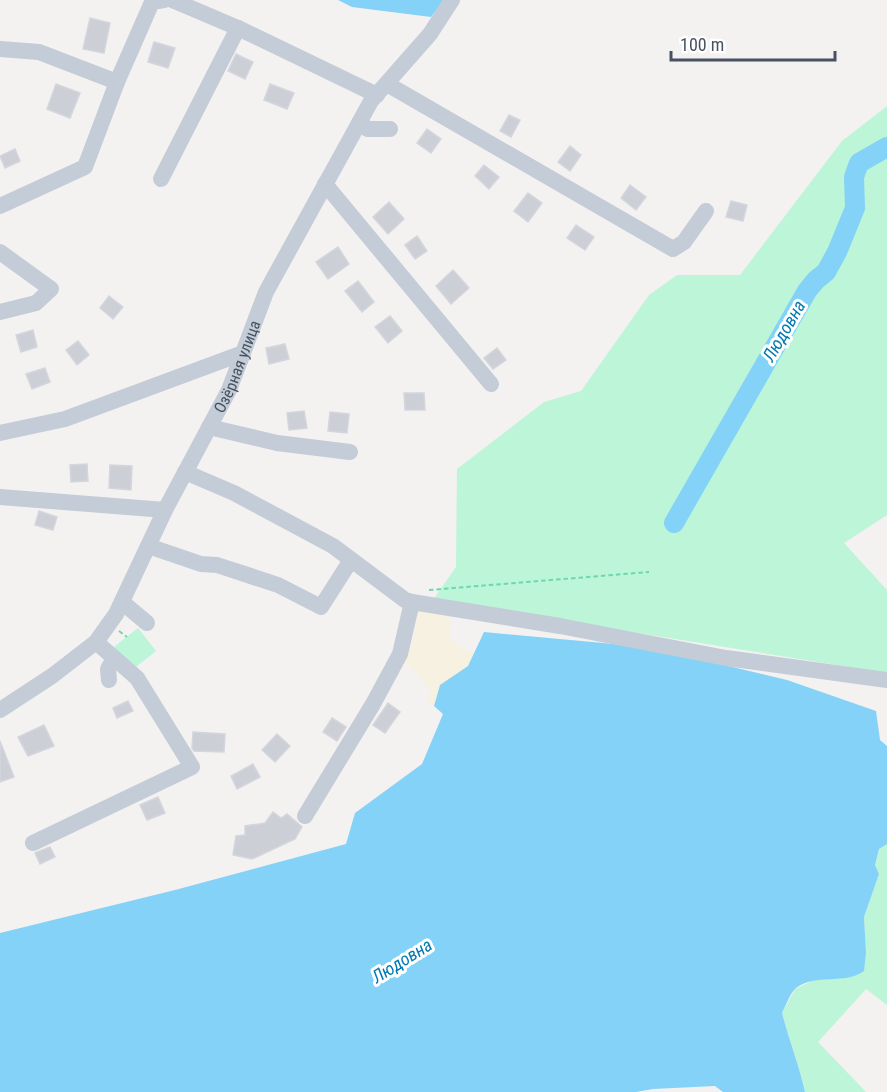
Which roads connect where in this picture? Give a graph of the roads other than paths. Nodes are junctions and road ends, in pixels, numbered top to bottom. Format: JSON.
{"nodes":[{"id":1,"x":172,"y":0,"type":"edge"},
{"id":2,"x":452,"y":0,"type":"edge"},
{"id":3,"x":155,"y":1,"type":"edge"},
{"id":4,"x":238,"y":28,"type":"junction"},
{"id":5,"x":0,"y":49,"type":"edge"},
{"id":6,"x":117,"y":82,"type":"junction"},
{"id":7,"x":382,"y":89,"type":"junction"},
{"id":8,"x":365,"y":129,"type":"junction"},
{"id":9,"x":390,"y":129,"type":"dead end"},
{"id":10,"x":161,"y":179,"type":"dead end"},
{"id":11,"x":325,"y":184,"type":"junction"},
{"id":12,"x":0,"y":206,"type":"edge"},
{"id":13,"x":706,"y":211,"type":"dead end"},
{"id":14,"x":0,"y":252,"type":"edge"},
{"id":15,"x":0,"y":312,"type":"edge"},
{"id":16,"x":243,"y":353,"type":"junction"},
{"id":17,"x":492,"y":384,"type":"dead end"},
{"id":18,"x":209,"y":428,"type":"junction"},
{"id":19,"x":0,"y":434,"type":"edge"},
{"id":20,"x":350,"y":452,"type":"dead end"},
{"id":21,"x":178,"y":477,"type":"junction"},
{"id":22,"x":0,"y":496,"type":"edge"},
{"id":23,"x":165,"y":510,"type":"junction"},
{"id":24,"x":143,"y":548,"type":"junction"},
{"id":25,"x":351,"y":560,"type":"junction"},
{"id":26,"x":123,"y":591,"type":"junction"},
{"id":27,"x":412,"y":602,"type":"junction"},
{"id":28,"x":147,"y":623,"type":"dead end"},
{"id":29,"x":96,"y":642,"type":"junction"},
{"id":30,"x":114,"y":658,"type":"junction"},
{"id":31,"x":109,"y":680,"type":"dead end"},
{"id":32,"x":887,"y":680,"type":"edge"},
{"id":33,"x":0,"y":710,"type":"edge"},
{"id":34,"x":305,"y":816,"type":"dead end"},
{"id":35,"x":33,"y":843,"type":"dead end"}],
"edges":[{"from":1,"to":4,"type":"street"},
{"from":2,"to":7,"type":"street","name":"Озёрная улица"},
{"from":3,"to":6,"type":"street"},
{"from":4,"to":7,"type":"street"},
{"from":4,"to":10,"type":"street"},
{"from":5,"to":6,"type":"street"},
{"from":6,"to":12,"type":"street"},
{"from":7,"to":8,"type":"street","name":"Озёрная улица"},
{"from":7,"to":13,"type":"street"},
{"from":8,"to":9,"type":"street"},
{"from":8,"to":11,"type":"street","name":"Озёрная улица"},
{"from":11,"to":16,"type":"street","name":"Озёрная улица"},
{"from":11,"to":17,"type":"street"},
{"from":14,"to":15,"type":"street"},
{"from":16,"to":18,"type":"street","name":"Озёрная улица"},
{"from":16,"to":19,"type":"street"},
{"from":18,"to":20,"type":"street"},
{"from":18,"to":21,"type":"street","name":"Озёрная улица"},
{"from":21,"to":23,"type":"street","name":"Озёрная улица"},
{"from":21,"to":25,"type":"street"},
{"from":22,"to":23,"type":"street"},
{"from":23,"to":24,"type":"street","name":"Озёрная улица"},
{"from":24,"to":25,"type":"street"},
{"from":24,"to":26,"type":"street","name":"Озёрная улица"},
{"from":25,"to":27,"type":"street"},
{"from":26,"to":28,"type":"street"},
{"from":26,"to":29,"type":"street","name":"Озёрная улица"},
{"from":27,"to":32,"type":"street"},
{"from":27,"to":34,"type":"street"},
{"from":29,"to":30,"type":"street"},
{"from":29,"to":33,"type":"street","name":"Озёрная улица"},
{"from":30,"to":31,"type":"street"},
{"from":30,"to":35,"type":"street"}]}
